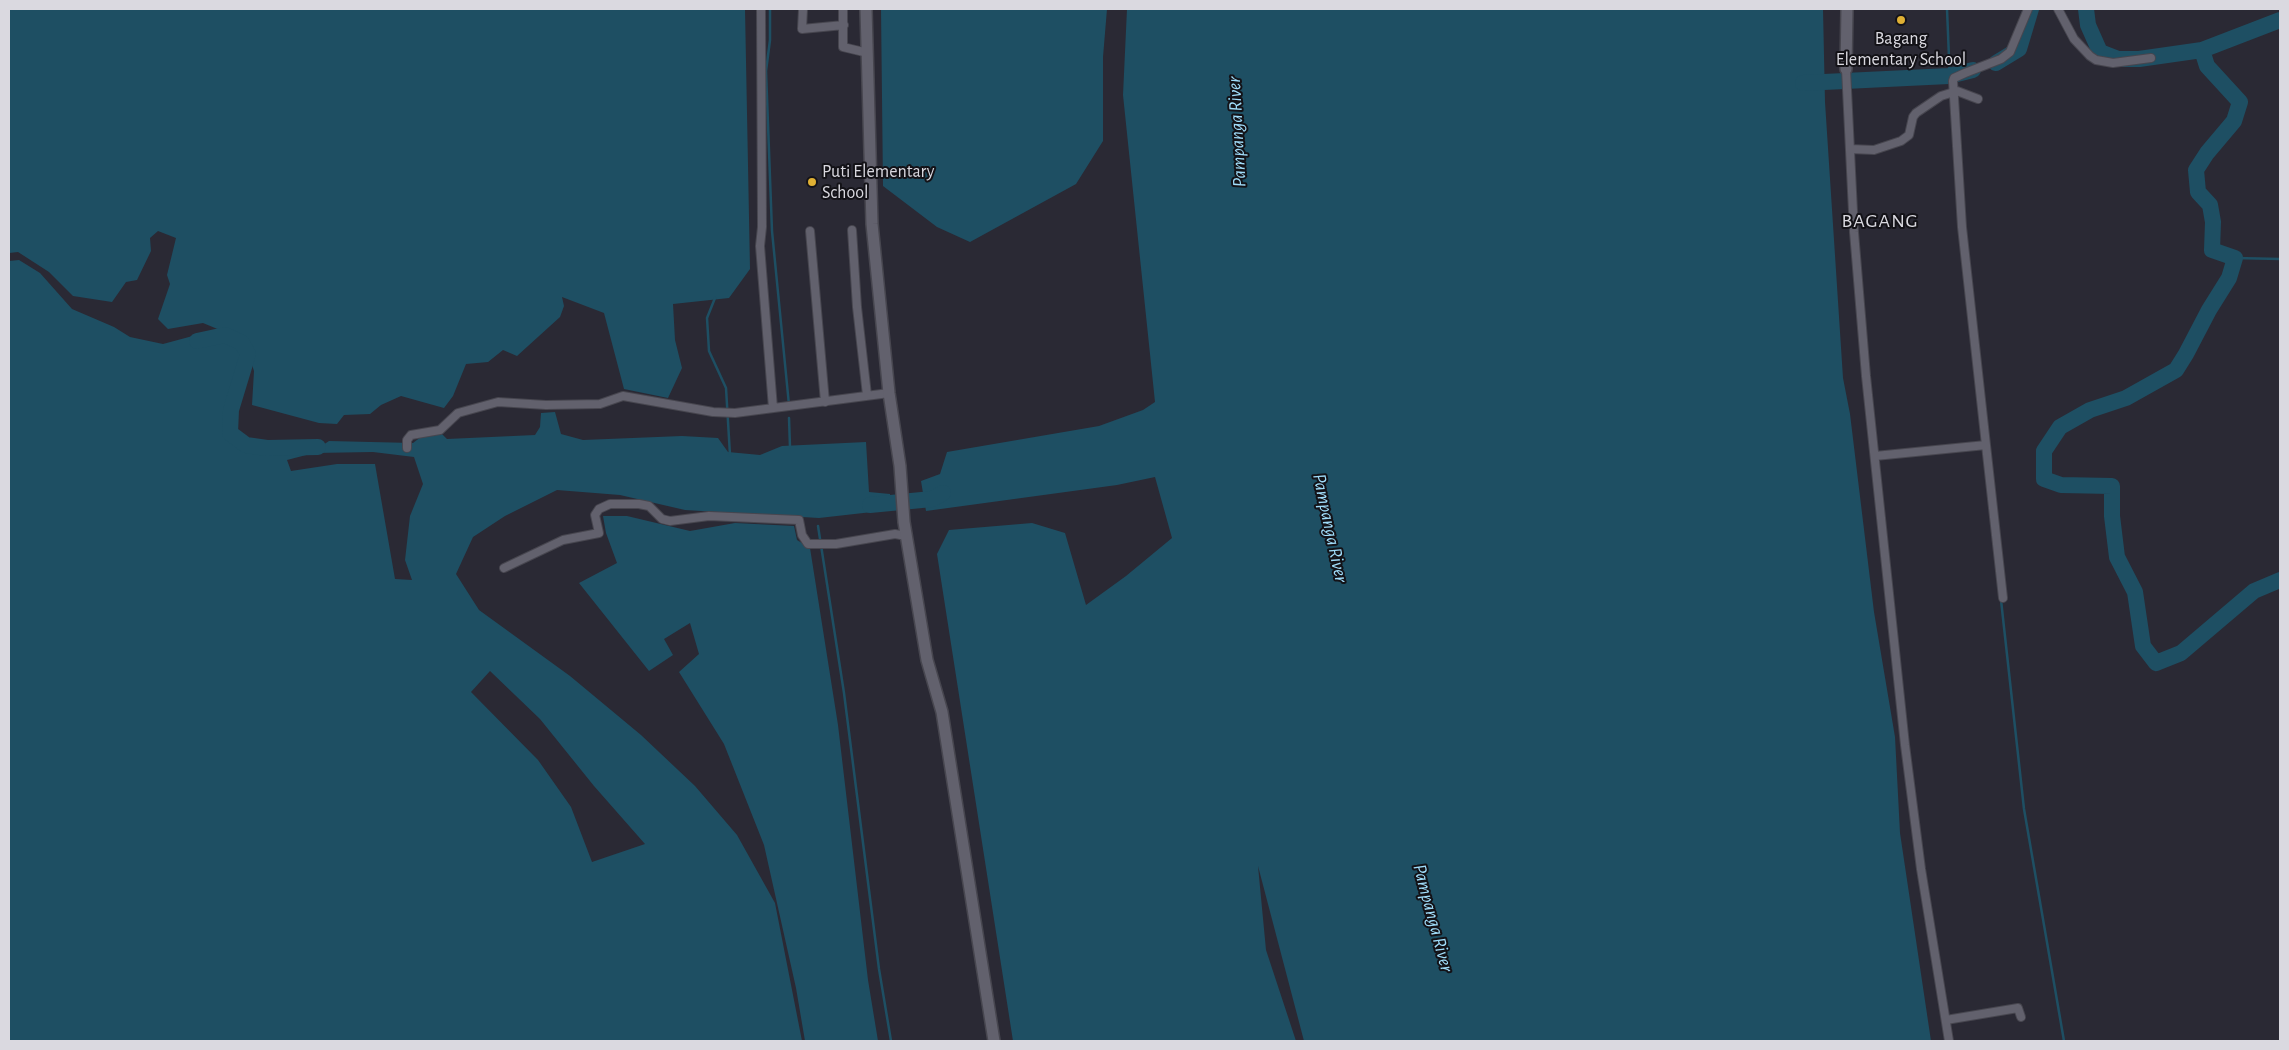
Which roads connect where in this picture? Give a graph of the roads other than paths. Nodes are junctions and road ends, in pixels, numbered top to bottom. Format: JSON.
{"nodes":[{"id":1,"x":761,"y":9,"type":"edge"},
{"id":2,"x":803,"y":9,"type":"edge"},
{"id":3,"x":843,"y":9,"type":"edge"},
{"id":4,"x":866,"y":9,"type":"edge"},
{"id":5,"x":1847,"y":9,"type":"edge"},
{"id":6,"x":2028,"y":9,"type":"edge"},
{"id":7,"x":2058,"y":9,"type":"edge"},
{"id":8,"x":844,"y":25,"type":"junction"},
{"id":9,"x":868,"y":53,"type":"junction"},
{"id":10,"x":2152,"y":58,"type":"dead end"},
{"id":11,"x":1846,"y":69,"type":"joint"},
{"id":12,"x":1954,"y":91,"type":"junction"},
{"id":13,"x":1978,"y":99,"type":"dead end"},
{"id":14,"x":1850,"y":149,"type":"junction"},
{"id":15,"x":852,"y":230,"type":"dead end"},
{"id":16,"x":810,"y":231,"type":"dead end"},
{"id":17,"x":888,"y":393,"type":"junction"},
{"id":18,"x":867,"y":395,"type":"junction"},
{"id":19,"x":826,"y":402,"type":"junction"},
{"id":20,"x":774,"y":408,"type":"junction"},
{"id":21,"x":407,"y":444,"type":"dead end"},
{"id":22,"x":1981,"y":446,"type":"junction"},
{"id":23,"x":1875,"y":456,"type":"junction"},
{"id":24,"x":906,"y":536,"type":"junction"},
{"id":25,"x":504,"y":568,"type":"dead end"},
{"id":26,"x":2003,"y":598,"type":"dead end"},
{"id":27,"x":2021,"y":1017,"type":"dead end"},
{"id":28,"x":1946,"y":1020,"type":"junction"},
{"id":29,"x":994,"y":1041,"type":"edge"},
{"id":30,"x":1949,"y":1041,"type":"edge"}],
"edges":[{"from":1,"to":20,"type":"street"},
{"from":2,"to":8,"type":"street"},
{"from":3,"to":8,"type":"street"},
{"from":4,"to":9,"type":"street"},
{"from":5,"to":11,"type":"street"},
{"from":6,"to":12,"type":"street"},
{"from":7,"to":10,"type":"street"},
{"from":8,"to":9,"type":"street"},
{"from":9,"to":17,"type":"street"},
{"from":11,"to":14,"type":"street"},
{"from":12,"to":13,"type":"street"},
{"from":12,"to":14,"type":"street"},
{"from":12,"to":22,"type":"street"},
{"from":14,"to":23,"type":"street"},
{"from":15,"to":18,"type":"street"},
{"from":16,"to":19,"type":"street"},
{"from":17,"to":18,"type":"street"},
{"from":17,"to":24,"type":"street"},
{"from":18,"to":19,"type":"street"},
{"from":19,"to":20,"type":"street"},
{"from":20,"to":21,"type":"street"},
{"from":22,"to":23,"type":"street"},
{"from":22,"to":26,"type":"street"},
{"from":23,"to":28,"type":"street"},
{"from":24,"to":25,"type":"street"},
{"from":24,"to":29,"type":"street"},
{"from":27,"to":28,"type":"street"},
{"from":28,"to":30,"type":"street"}]}
